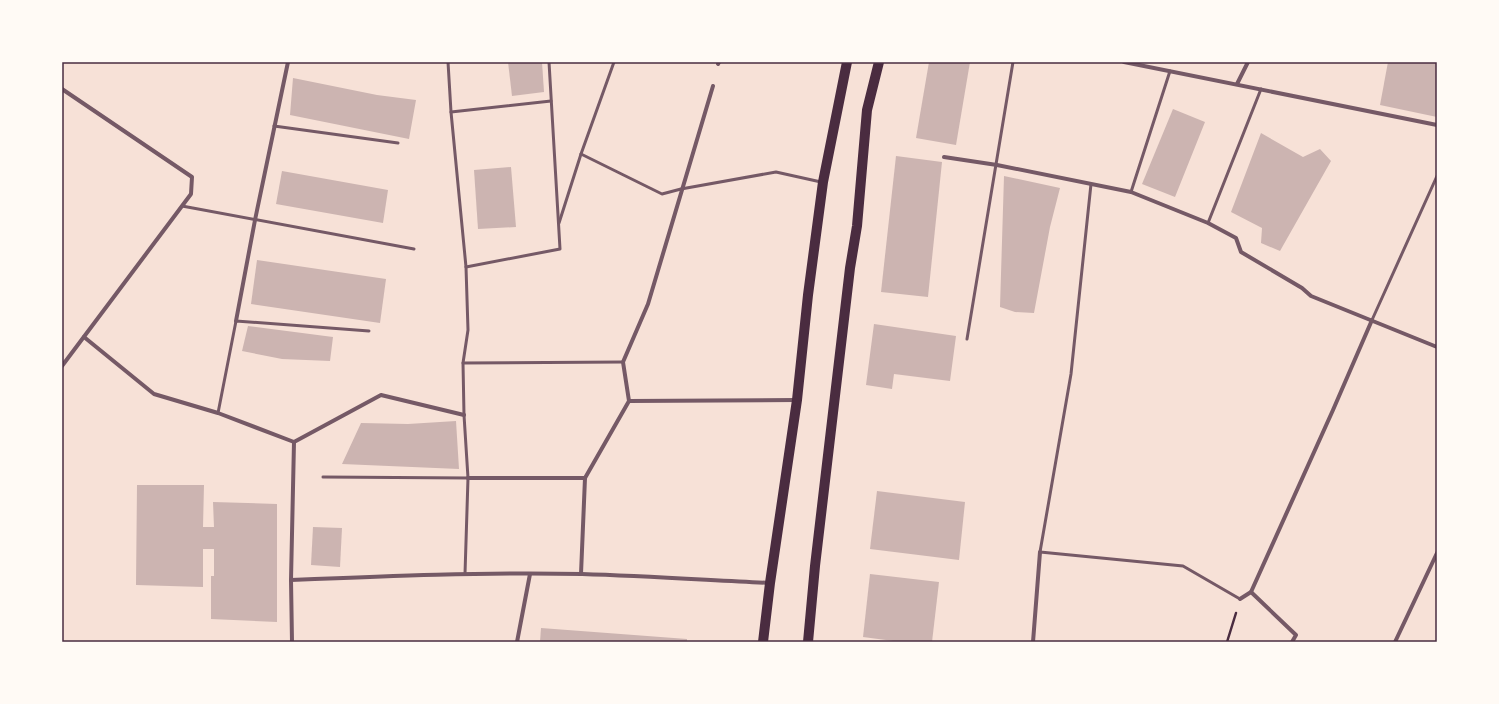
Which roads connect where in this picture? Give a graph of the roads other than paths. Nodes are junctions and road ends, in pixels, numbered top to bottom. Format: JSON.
{"nodes":[{"id":1,"x":288,"y":62,"type":"edge"},
{"id":2,"x":448,"y":62,"type":"edge"},
{"id":3,"x":549,"y":62,"type":"edge"},
{"id":4,"x":614,"y":62,"type":"edge"},
{"id":5,"x":847,"y":62,"type":"edge"},
{"id":6,"x":879,"y":62,"type":"edge"},
{"id":7,"x":1013,"y":62,"type":"edge"},
{"id":8,"x":1124,"y":62,"type":"edge"},
{"id":9,"x":1248,"y":62,"type":"edge"},
{"id":10,"x":1170,"y":71,"type":"junction"},
{"id":11,"x":1237,"y":84,"type":"junction"},
{"id":12,"x":713,"y":86,"type":"dead end"},
{"id":13,"x":62,"y":89,"type":"edge"},
{"id":14,"x":1261,"y":89,"type":"junction"},
{"id":15,"x":551,"y":101,"type":"junction"},
{"id":16,"x":450,"y":112,"type":"junction"},
{"id":17,"x":1437,"y":124,"type":"edge"},
{"id":18,"x":274,"y":126,"type":"junction"},
{"id":19,"x":398,"y":143,"type":"dead end"},
{"id":20,"x":581,"y":154,"type":"junction"},
{"id":21,"x":944,"y":157,"type":"dead end"},
{"id":22,"x":997,"y":165,"type":"junction"},
{"id":23,"x":1437,"y":176,"type":"edge"},
{"id":24,"x":822,"y":182,"type":"junction"},
{"id":25,"x":1091,"y":183,"type":"junction"},
{"id":26,"x":681,"y":189,"type":"junction"},
{"id":27,"x":1130,"y":192,"type":"junction"},
{"id":28,"x":182,"y":206,"type":"junction"},
{"id":29,"x":255,"y":220,"type":"junction"},
{"id":30,"x":1208,"y":223,"type":"junction"},
{"id":31,"x":558,"y":225,"type":"junction"},
{"id":32,"x":414,"y":250,"type":"dead end"},
{"id":33,"x":466,"y":266,"type":"junction"},
{"id":34,"x":1372,"y":320,"type":"junction"},
{"id":35,"x":236,"y":321,"type":"junction"},
{"id":36,"x":369,"y":331,"type":"dead end"},
{"id":37,"x":84,"y":337,"type":"junction"},
{"id":38,"x":967,"y":339,"type":"dead end"},
{"id":39,"x":1437,"y":347,"type":"edge"},
{"id":40,"x":623,"y":362,"type":"junction"},
{"id":41,"x":463,"y":363,"type":"junction"},
{"id":42,"x":62,"y":366,"type":"edge"},
{"id":43,"x":797,"y":400,"type":"junction"},
{"id":44,"x":629,"y":401,"type":"junction"},
{"id":45,"x":218,"y":413,"type":"junction"},
{"id":46,"x":464,"y":414,"type":"junction"},
{"id":47,"x":294,"y":442,"type":"junction"},
{"id":48,"x":323,"y":477,"type":"dead end"},
{"id":49,"x":468,"y":478,"type":"junction"},
{"id":50,"x":585,"y":478,"type":"junction"},
{"id":51,"x":1040,"y":552,"type":"junction"},
{"id":52,"x":1437,"y":553,"type":"edge"},
{"id":53,"x":465,"y":574,"type":"junction"},
{"id":54,"x":530,"y":574,"type":"junction"},
{"id":55,"x":582,"y":574,"type":"junction"},
{"id":56,"x":291,"y":580,"type":"junction"},
{"id":57,"x":770,"y":582,"type":"junction"},
{"id":58,"x":1251,"y":592,"type":"junction"},
{"id":59,"x":1240,"y":599,"type":"joint"},
{"id":60,"x":292,"y":642,"type":"edge"},
{"id":61,"x":517,"y":642,"type":"edge"},
{"id":62,"x":763,"y":642,"type":"edge"},
{"id":63,"x":808,"y":642,"type":"edge"},
{"id":64,"x":1033,"y":642,"type":"edge"},
{"id":65,"x":1292,"y":642,"type":"edge"},
{"id":66,"x":1395,"y":642,"type":"edge"}],
"edges":[{"from":1,"to":18,"type":"street"},
{"from":2,"to":16,"type":"lane"},
{"from":3,"to":15,"type":"lane"},
{"from":4,"to":20,"type":"lane"},
{"from":5,"to":24,"type":"main road"},
{"from":6,"to":63,"type":"main road"},
{"from":7,"to":22,"type":"lane"},
{"from":8,"to":10,"type":"street"},
{"from":9,"to":11,"type":"street"},
{"from":10,"to":11,"type":"street"},
{"from":10,"to":27,"type":"lane"},
{"from":11,"to":14,"type":"street"},
{"from":12,"to":26,"type":"street"},
{"from":13,"to":28,"type":"street"},
{"from":14,"to":17,"type":"street"},
{"from":14,"to":30,"type":"lane"},
{"from":15,"to":16,"type":"lane"},
{"from":15,"to":31,"type":"lane"},
{"from":16,"to":33,"type":"lane"},
{"from":18,"to":19,"type":"lane"},
{"from":18,"to":29,"type":"street"},
{"from":20,"to":26,"type":"lane"},
{"from":20,"to":31,"type":"lane"},
{"from":21,"to":22,"type":"street"},
{"from":22,"to":25,"type":"street"},
{"from":22,"to":38,"type":"lane"},
{"from":23,"to":34,"type":"lane"},
{"from":24,"to":26,"type":"lane"},
{"from":24,"to":43,"type":"main road"},
{"from":25,"to":27,"type":"street"},
{"from":25,"to":51,"type":"lane"},
{"from":26,"to":40,"type":"street"},
{"from":27,"to":30,"type":"street"},
{"from":28,"to":29,"type":"lane"},
{"from":28,"to":37,"type":"street"},
{"from":29,"to":32,"type":"lane"},
{"from":29,"to":35,"type":"street"},
{"from":30,"to":34,"type":"street"},
{"from":31,"to":33,"type":"lane"},
{"from":33,"to":41,"type":"lane"},
{"from":34,"to":39,"type":"street"},
{"from":34,"to":58,"type":"street"},
{"from":35,"to":36,"type":"lane"},
{"from":35,"to":45,"type":"lane"},
{"from":37,"to":42,"type":"street"},
{"from":37,"to":45,"type":"street"},
{"from":40,"to":41,"type":"lane"},
{"from":40,"to":44,"type":"street"},
{"from":41,"to":46,"type":"lane"},
{"from":43,"to":44,"type":"street"},
{"from":43,"to":57,"type":"main road"},
{"from":44,"to":50,"type":"street"},
{"from":45,"to":47,"type":"street"},
{"from":46,"to":47,"type":"street"},
{"from":46,"to":49,"type":"lane"},
{"from":47,"to":56,"type":"street"},
{"from":48,"to":49,"type":"lane"},
{"from":49,"to":50,"type":"street"},
{"from":49,"to":53,"type":"lane"},
{"from":50,"to":55,"type":"street"},
{"from":51,"to":59,"type":"lane"},
{"from":51,"to":64,"type":"street"},
{"from":52,"to":66,"type":"street"},
{"from":53,"to":54,"type":"street"},
{"from":53,"to":56,"type":"street"},
{"from":54,"to":55,"type":"street"},
{"from":54,"to":61,"type":"street"},
{"from":55,"to":57,"type":"street"},
{"from":56,"to":60,"type":"street"},
{"from":57,"to":62,"type":"main road"},
{"from":58,"to":59,"type":"street"},
{"from":58,"to":65,"type":"street"}]}
